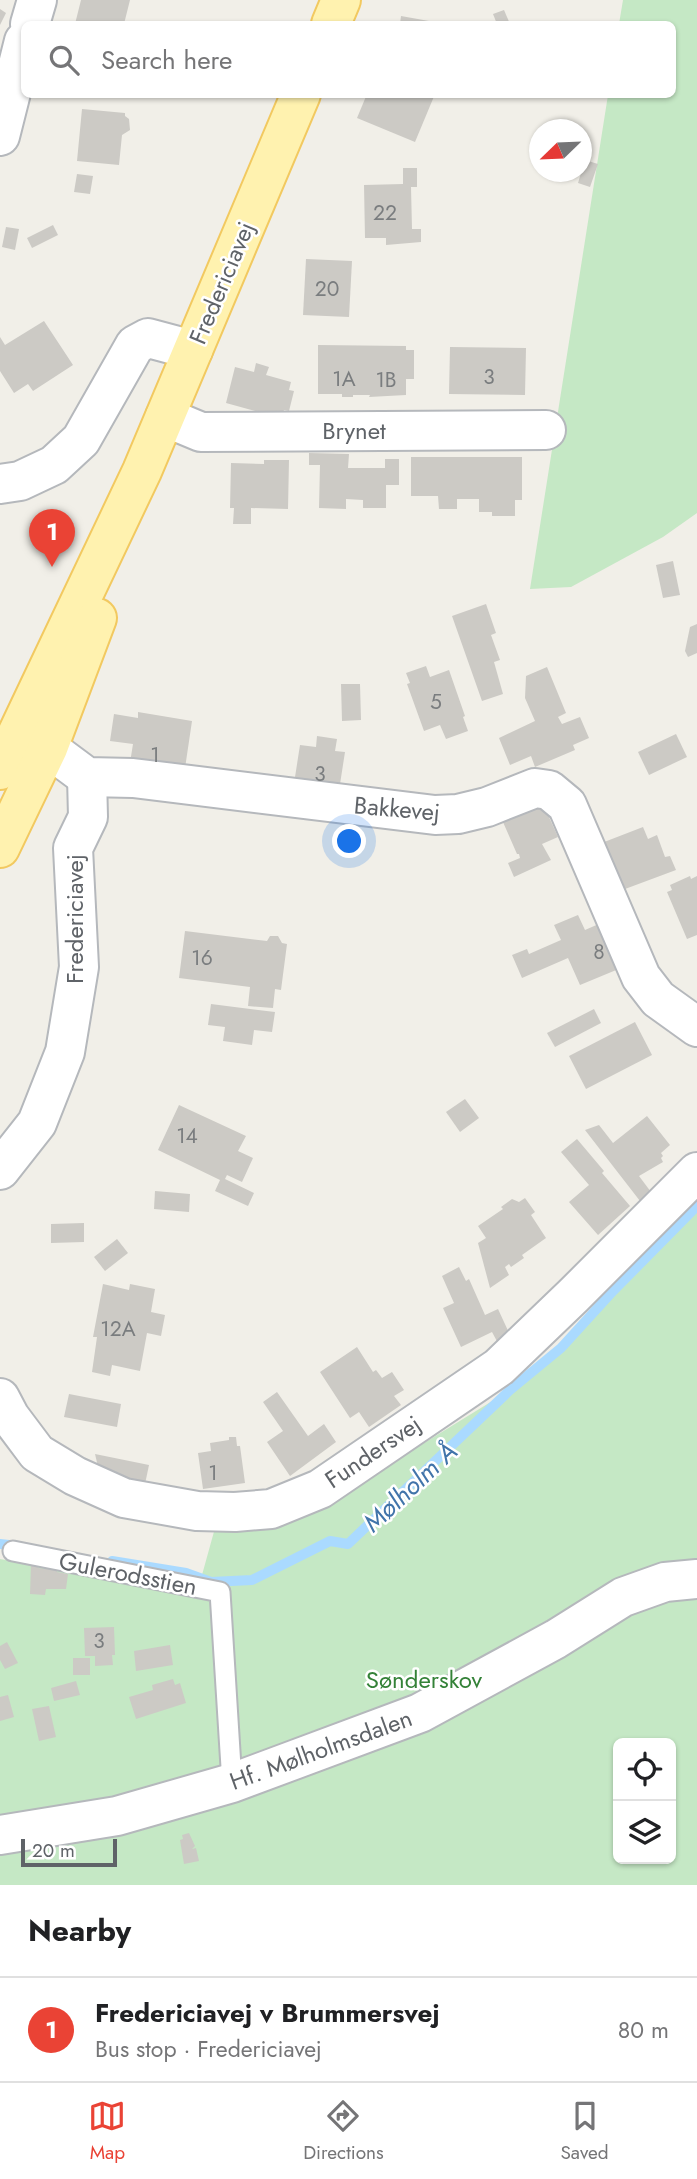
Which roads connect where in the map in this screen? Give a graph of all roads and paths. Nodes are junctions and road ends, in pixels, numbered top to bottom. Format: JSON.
{"nodes":[{"id":1,"x":37,"y":0,"type":"edge"},
{"id":2,"x":341,"y":0,"type":"edge"},
{"id":3,"x":31,"y":21,"type":"edge"},
{"id":4,"x":332,"y":21,"type":"edge"},
{"id":5,"x":21,"y":53,"type":"edge"},
{"id":6,"x":299,"y":98,"type":"edge"},
{"id":7,"x":0,"y":136,"type":"edge"},
{"id":8,"x":194,"y":351,"type":"junction"},
{"id":9,"x":165,"y":417,"type":"junction"},
{"id":10,"x":546,"y":430,"type":"dead end"},
{"id":11,"x":142,"y":471,"type":"junction"},
{"id":12,"x":0,"y":484,"type":"edge"},
{"id":13,"x":48,"y":748,"type":"junction"},
{"id":14,"x":0,"y":770,"type":"edge"},
{"id":15,"x":87,"y":777,"type":"junction"},
{"id":16,"x":9,"y":807,"type":"edge"},
{"id":17,"x":0,"y":848,"type":"edge"},
{"id":18,"x":697,"y":1027,"type":"edge"},
{"id":19,"x":0,"y":1170,"type":"edge"},
{"id":20,"x":697,"y":1172,"type":"edge"},
{"id":21,"x":0,"y":1398,"type":"edge"},
{"id":22,"x":13,"y":1551,"type":"dead end"},
{"id":23,"x":697,"y":1578,"type":"edge"},
{"id":24,"x":232,"y":1783,"type":"junction"},
{"id":25,"x":0,"y":1835,"type":"edge"}],
"edges":[{"from":1,"to":3,"type":"street"},
{"from":2,"to":4,"type":"main road"},
{"from":5,"to":7,"type":"street"},
{"from":6,"to":8,"type":"main road","name":"Fredericiavej"},
{"from":8,"to":9,"type":"main road","name":"Fredericiavej"},
{"from":8,"to":12,"type":"street"},
{"from":9,"to":10,"type":"street","name":"Brynet"},
{"from":9,"to":11,"type":"main road","name":"Fredericiavej"},
{"from":11,"to":13,"type":"main road","name":"Fredericiavej"},
{"from":11,"to":14,"type":"main road","name":"Fredericiavej"},
{"from":13,"to":15,"type":"street"},
{"from":13,"to":16,"type":"main road","name":"Fredericiavej"},
{"from":15,"to":18,"type":"street","name":"Bakkevej"},
{"from":15,"to":19,"type":"street","name":"Fredericiavej"},
{"from":16,"to":17,"type":"main road","name":"Fredericiavej"},
{"from":20,"to":21,"type":"street","name":"Fundersvej"},
{"from":22,"to":24,"type":"lane","name":"Gulerodsstien"},
{"from":23,"to":24,"type":"street","name":"Hf. Mølholmsdalen"},
{"from":24,"to":25,"type":"street","name":"Hf. Mølholmsdalen"}]}
